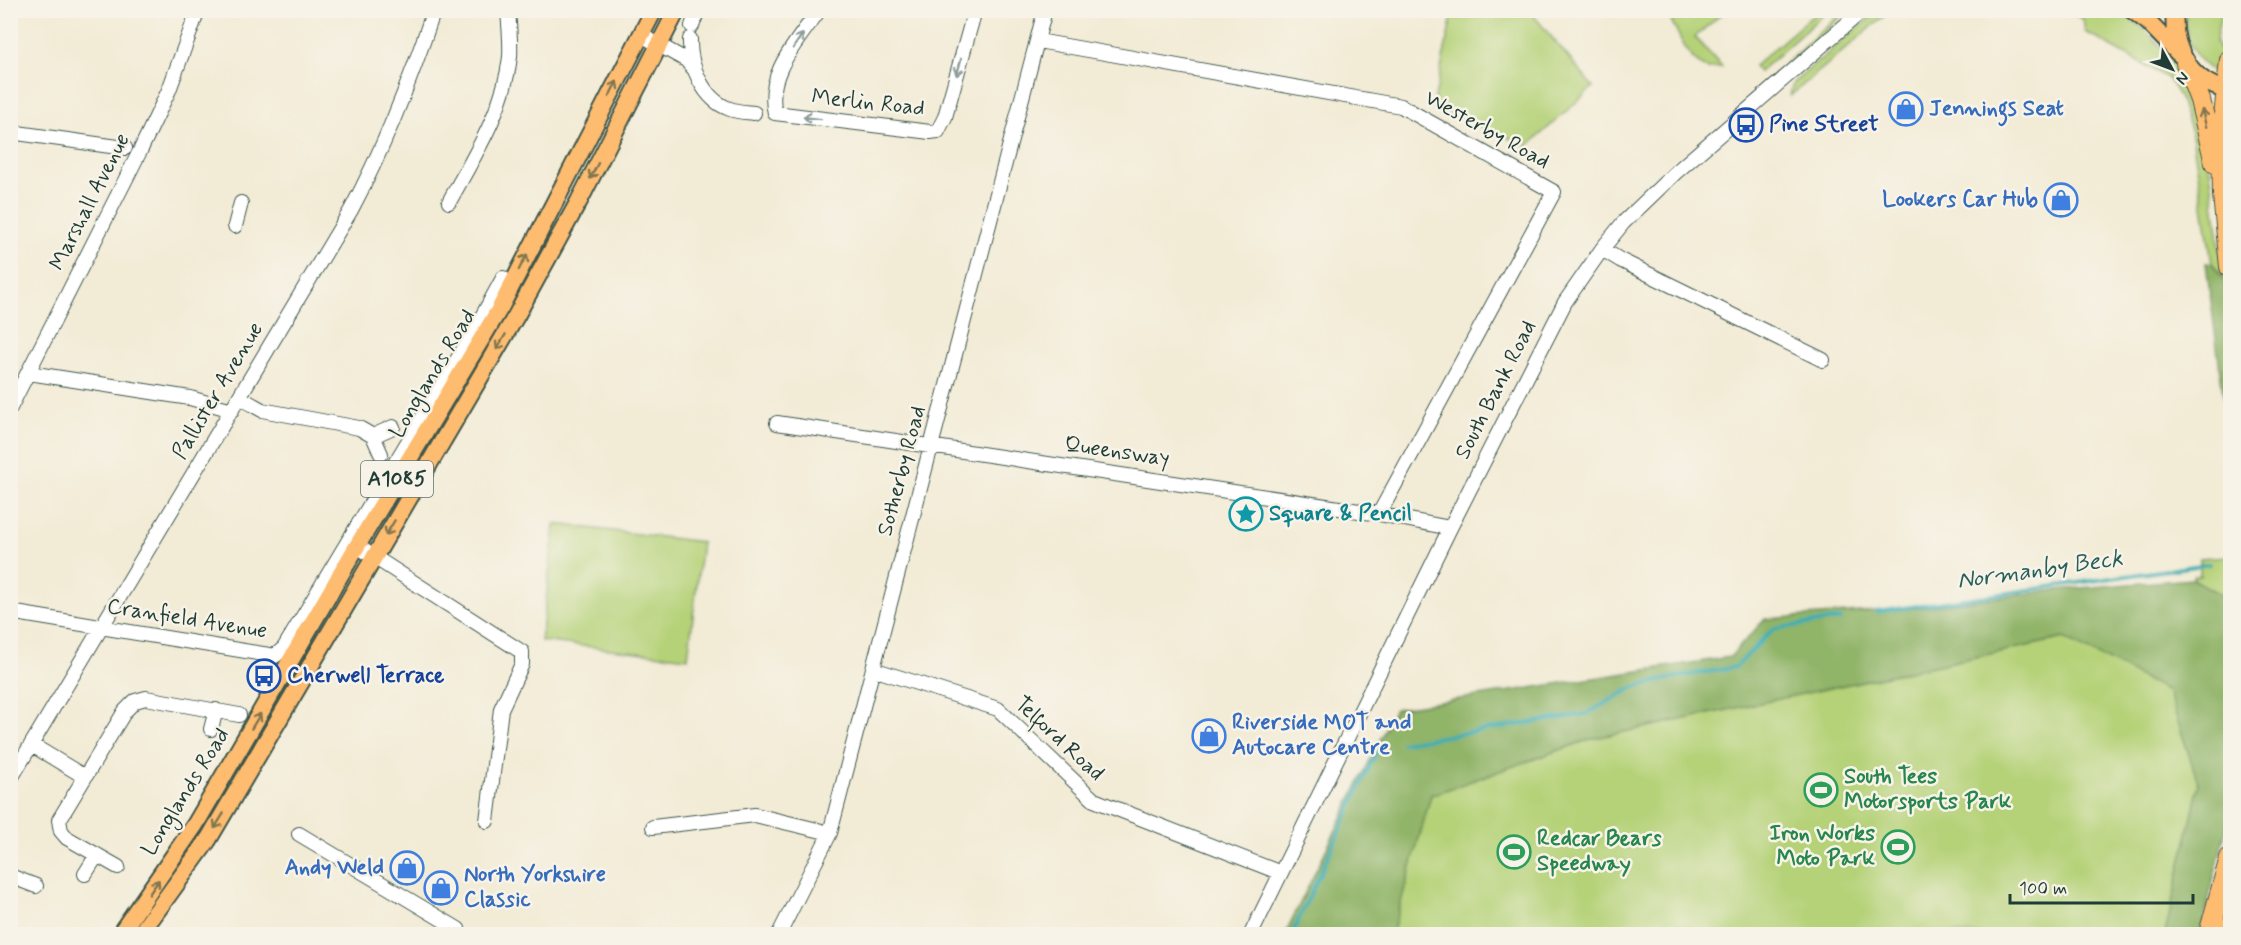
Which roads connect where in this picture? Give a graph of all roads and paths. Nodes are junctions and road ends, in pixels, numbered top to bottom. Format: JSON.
{"nodes":[{"id":1,"x":198,"y":10,"type":"edge"},
{"id":2,"x":434,"y":10,"type":"edge"},
{"id":3,"x":508,"y":10,"type":"edge"},
{"id":4,"x":654,"y":10,"type":"edge"},
{"id":5,"x":677,"y":10,"type":"edge"},
{"id":6,"x":698,"y":10,"type":"edge"},
{"id":7,"x":819,"y":10,"type":"edge"},
{"id":8,"x":975,"y":10,"type":"edge"},
{"id":9,"x":1045,"y":10,"type":"edge"},
{"id":10,"x":1863,"y":10,"type":"edge"},
{"id":11,"x":2132,"y":10,"type":"edge"},
{"id":12,"x":2175,"y":10,"type":"edge"},
{"id":13,"x":640,"y":35,"type":"junction"},
{"id":14,"x":1038,"y":41,"type":"junction"},
{"id":15,"x":666,"y":48,"type":"junction"},
{"id":16,"x":2184,"y":60,"type":"junction"},
{"id":17,"x":2230,"y":60,"type":"edge"},
{"id":18,"x":693,"y":68,"type":"junction"},
{"id":19,"x":2229,"y":91,"type":"edge"},
{"id":20,"x":754,"y":113,"type":"dead end"},
{"id":21,"x":10,"y":132,"type":"edge"},
{"id":22,"x":125,"y":148,"type":"dead end"},
{"id":23,"x":2223,"y":195,"type":"junction"},
{"id":24,"x":449,"y":202,"type":"dead end"},
{"id":25,"x":240,"y":203,"type":"dead end"},
{"id":26,"x":235,"y":226,"type":"dead end"},
{"id":27,"x":1602,"y":249,"type":"junction"},
{"id":28,"x":2230,"y":267,"type":"edge"},
{"id":29,"x":503,"y":278,"type":"dead end"},
{"id":30,"x":1823,"y":360,"type":"dead end"},
{"id":31,"x":29,"y":373,"type":"junction"},
{"id":32,"x":239,"y":397,"type":"junction"},
{"id":33,"x":10,"y":408,"type":"edge"},
{"id":34,"x":232,"y":410,"type":"junction"},
{"id":35,"x":777,"y":423,"type":"dead end"},
{"id":36,"x":393,"y":427,"type":"dead end"},
{"id":37,"x":373,"y":436,"type":"junction"},
{"id":38,"x":930,"y":446,"type":"junction"},
{"id":39,"x":381,"y":454,"type":"dead end"},
{"id":40,"x":1379,"y":513,"type":"junction"},
{"id":41,"x":1450,"y":528,"type":"junction"},
{"id":42,"x":357,"y":546,"type":"junction"},
{"id":43,"x":374,"y":556,"type":"junction"},
{"id":44,"x":10,"y":612,"type":"edge"},
{"id":45,"x":102,"y":627,"type":"junction"},
{"id":46,"x":873,"y":669,"type":"junction"},
{"id":47,"x":216,"y":710,"type":"junction"},
{"id":48,"x":239,"y":715,"type":"dead end"},
{"id":49,"x":211,"y":729,"type":"dead end"},
{"id":50,"x":32,"y":745,"type":"junction"},
{"id":51,"x":85,"y":777,"type":"junction"},
{"id":52,"x":10,"y":780,"type":"edge"},
{"id":53,"x":487,"y":821,"type":"dead end"},
{"id":54,"x":653,"y":827,"type":"dead end"},
{"id":55,"x":830,"y":833,"type":"junction"},
{"id":56,"x":299,"y":834,"type":"dead end"},
{"id":57,"x":97,"y":855,"type":"junction"},
{"id":58,"x":2230,"y":858,"type":"edge"},
{"id":59,"x":118,"y":867,"type":"dead end"},
{"id":60,"x":1281,"y":873,"type":"junction"},
{"id":61,"x":85,"y":874,"type":"dead end"},
{"id":62,"x":10,"y":876,"type":"edge"},
{"id":63,"x":36,"y":886,"type":"dead end"},
{"id":64,"x":2230,"y":926,"type":"edge"},
{"id":65,"x":120,"y":934,"type":"edge"},
{"id":66,"x":140,"y":934,"type":"edge"},
{"id":67,"x":456,"y":934,"type":"edge"},
{"id":68,"x":778,"y":934,"type":"edge"},
{"id":69,"x":1251,"y":934,"type":"edge"},
{"id":70,"x":2209,"y":934,"type":"edge"},
{"id":71,"x":2228,"y":934,"type":"edge"}],
"edges":[{"from":1,"to":31,"type":"street","name":"Marshall Avenue"},
{"from":2,"to":32,"type":"street","name":"Pallister Avenue"},
{"from":3,"to":24,"type":"street"},
{"from":4,"to":13,"type":"main road","name":"Longlands Road","number":"A1085"},
{"from":5,"to":15,"type":"main road","name":"Longlands Road","number":"A1085"},
{"from":6,"to":18,"type":"street"},
{"from":8,"to":7,"type":"street","name":"Merlin Road","one_way":true},
{"from":9,"to":14,"type":"street","name":"Sotherby Road"},
{"from":10,"to":27,"type":"street","name":"South Bank Road"},
{"from":11,"to":16,"type":"main road"},
{"from":12,"to":16,"type":"main road"},
{"from":13,"to":15,"type":"street"},
{"from":42,"to":13,"type":"main road","name":"Longlands Road","number":"A1085","one_way":true},
{"from":14,"to":38,"type":"street","name":"Sotherby Road"},
{"from":14,"to":40,"type":"street","name":"Westerby Road"},
{"from":15,"to":18,"type":"street"},
{"from":15,"to":43,"type":"main road","name":"Longlands Road","number":"A1085","one_way":true},
{"from":16,"to":19,"type":"main road"},
{"from":23,"to":16,"type":"highway","one_way":true},
{"from":17,"to":19,"type":"highway"},
{"from":18,"to":20,"type":"street"},
{"from":19,"to":23,"type":"highway"},
{"from":21,"to":22,"type":"street"},
{"from":23,"to":28,"type":"highway"},
{"from":25,"to":26,"type":"street"},
{"from":27,"to":30,"type":"street"},
{"from":27,"to":41,"type":"street","name":"South Bank Road"},
{"from":29,"to":45,"type":"street","name":"Cranfield Avenue"},
{"from":31,"to":33,"type":"street","name":"Marshall Avenue"},
{"from":31,"to":34,"type":"street"},
{"from":32,"to":34,"type":"street","name":"Pallister Avenue"},
{"from":32,"to":37,"type":"street"},
{"from":34,"to":45,"type":"street","name":"Pallister Avenue"},
{"from":35,"to":38,"type":"street","name":"Queensway"},
{"from":36,"to":37,"type":"street"},
{"from":37,"to":39,"type":"street"},
{"from":38,"to":40,"type":"street","name":"Queensway"},
{"from":38,"to":46,"type":"street","name":"Sotherby Road"},
{"from":40,"to":41,"type":"street","name":"Queensway"},
{"from":41,"to":60,"type":"street","name":"South Bank Road"},
{"from":42,"to":43,"type":"street"},
{"from":65,"to":42,"type":"main road","name":"Longlands Road","number":"A1085","one_way":true},
{"from":43,"to":53,"type":"street"},
{"from":43,"to":66,"type":"main road","name":"Longlands Road","number":"A1085","one_way":true},
{"from":44,"to":45,"type":"street","name":"Cranfield Avenue"},
{"from":45,"to":50,"type":"street","name":"Pallister Avenue"},
{"from":46,"to":55,"type":"street","name":"Sotherby Road"},
{"from":46,"to":60,"type":"street","name":"Telford Road"},
{"from":47,"to":48,"type":"street"},
{"from":47,"to":49,"type":"street"},
{"from":47,"to":51,"type":"street"},
{"from":50,"to":51,"type":"street"},
{"from":50,"to":52,"type":"street","name":"Pallister Avenue"},
{"from":51,"to":57,"type":"street"},
{"from":54,"to":55,"type":"street"},
{"from":55,"to":68,"type":"street","name":"Sotherby Road"},
{"from":56,"to":67,"type":"street"},
{"from":57,"to":59,"type":"street"},
{"from":57,"to":61,"type":"street"},
{"from":58,"to":70,"type":"highway"},
{"from":60,"to":69,"type":"street","name":"South Bank Road"},
{"from":62,"to":63,"type":"street"},
{"from":64,"to":71,"type":"highway"}]}
